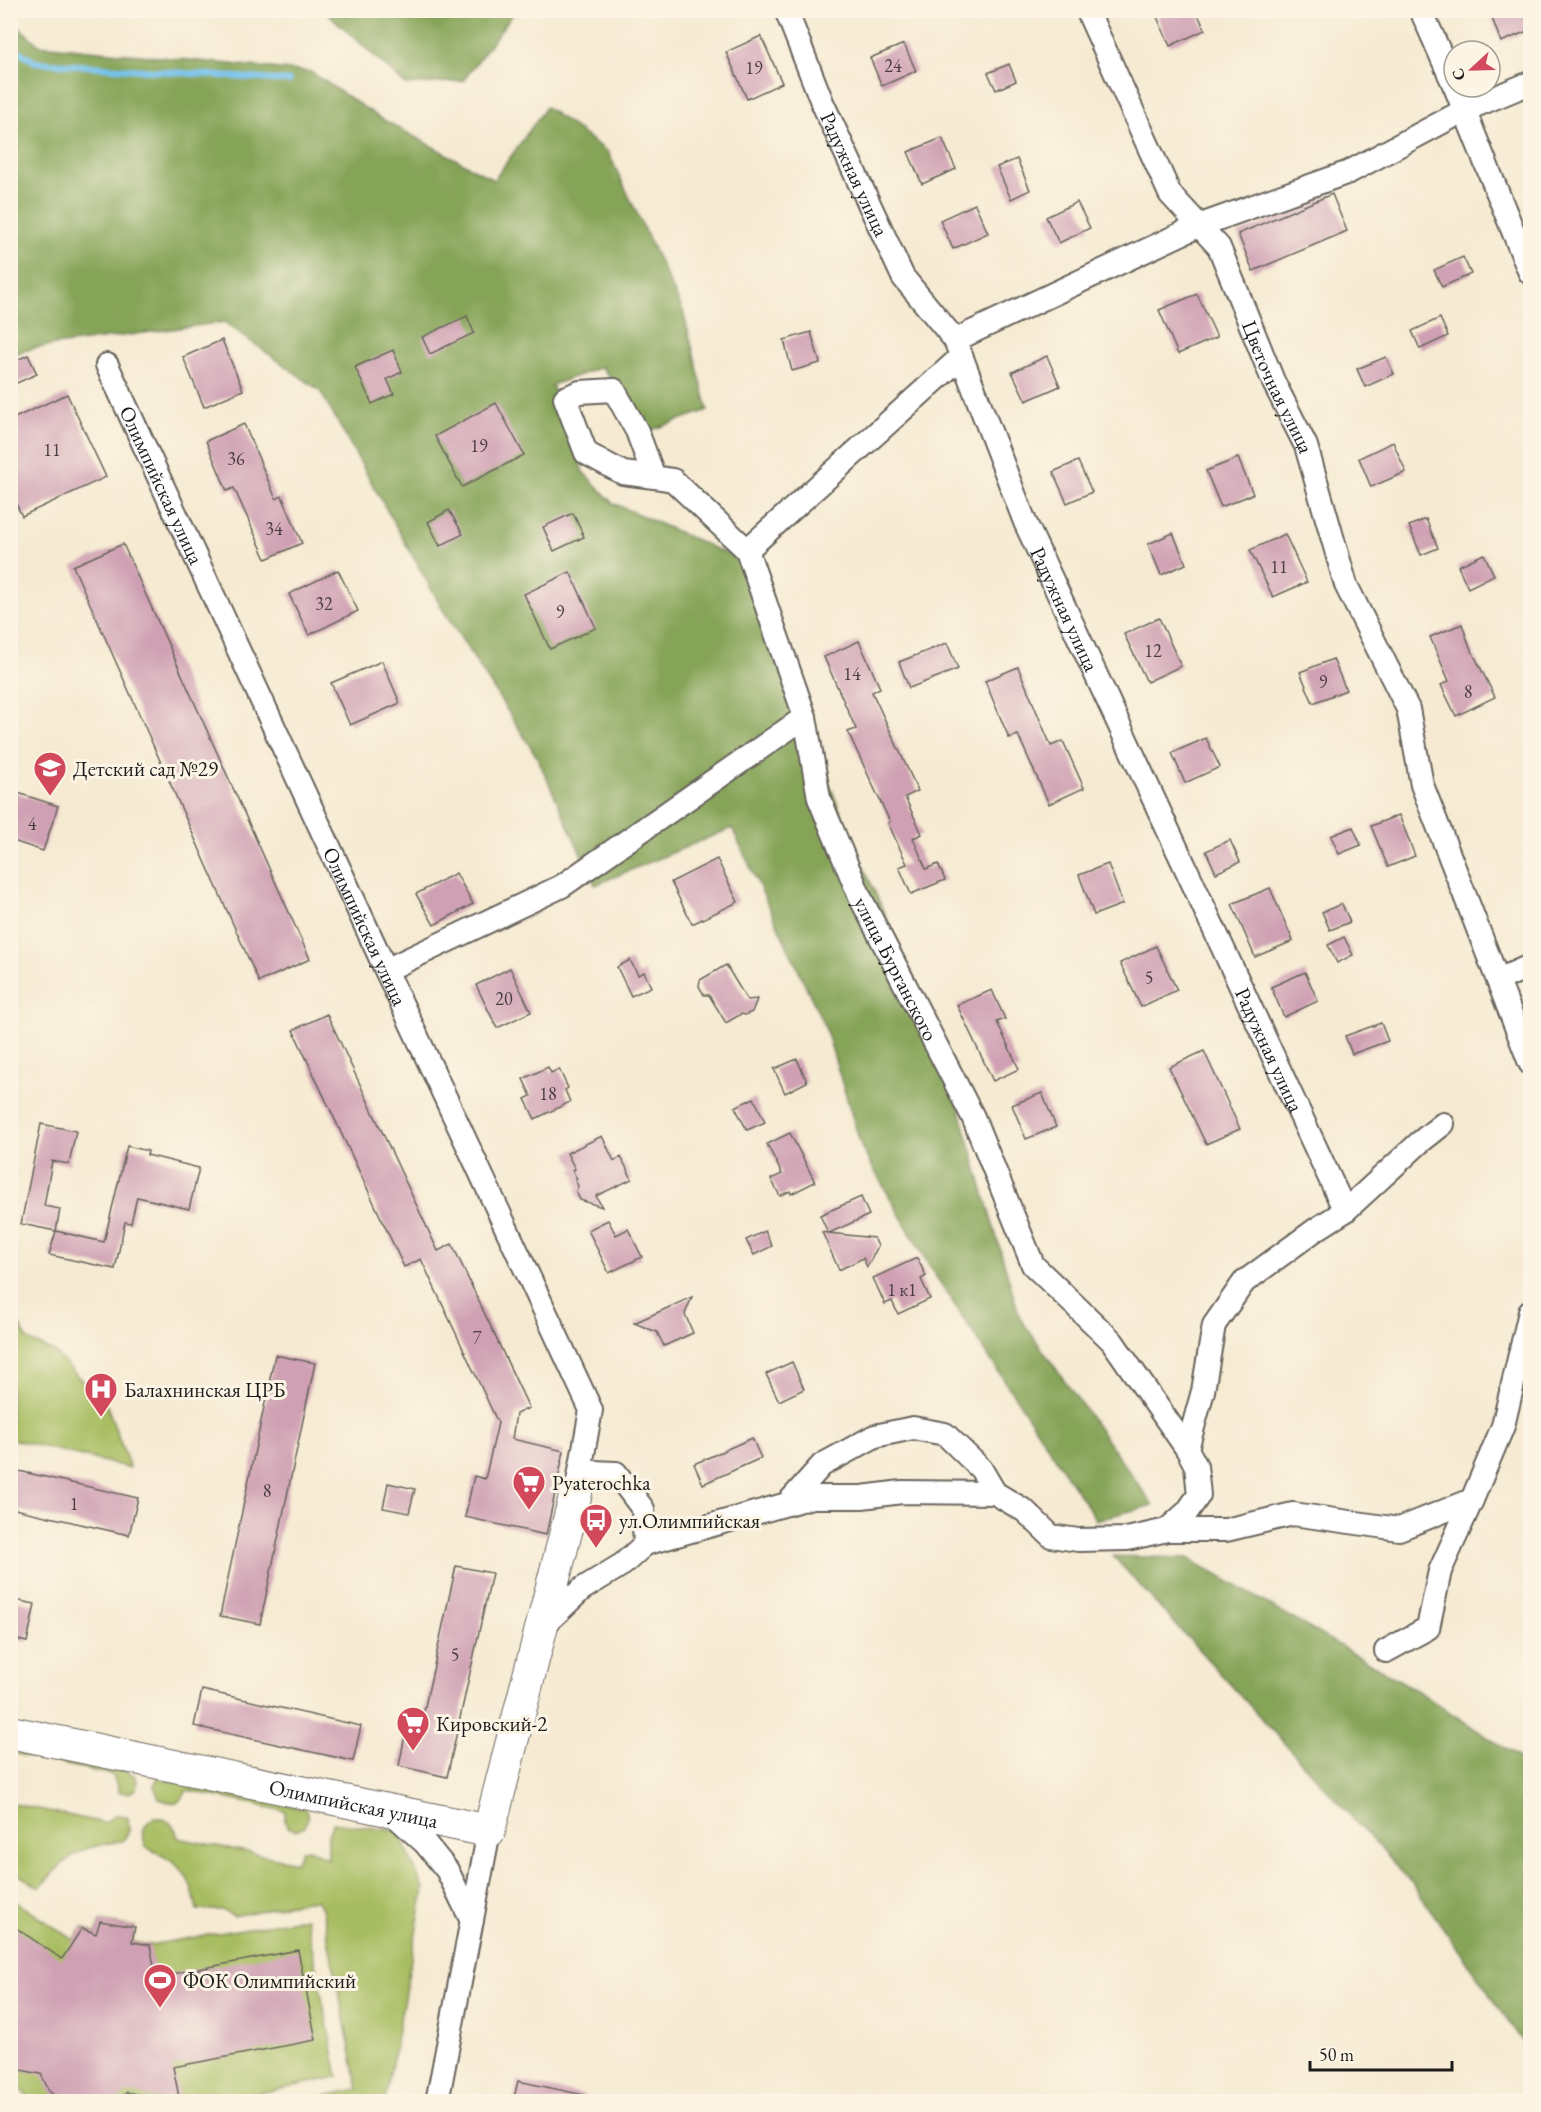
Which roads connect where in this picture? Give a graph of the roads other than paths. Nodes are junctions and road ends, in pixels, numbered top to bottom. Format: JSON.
{"nodes":[{"id":1,"x":786,"y":10,"type":"edge"},
{"id":2,"x":1087,"y":10,"type":"edge"},
{"id":3,"x":1420,"y":10,"type":"edge"},
{"id":4,"x":1442,"y":59,"type":"edge"},
{"id":5,"x":1530,"y":83,"type":"edge"},
{"id":6,"x":1460,"y":99,"type":"edge"},
{"id":7,"x":1465,"y":110,"type":"junction"},
{"id":8,"x":1198,"y":226,"type":"junction"},
{"id":9,"x":1530,"y":273,"type":"edge"},
{"id":10,"x":958,"y":348,"type":"junction"},
{"id":11,"x":107,"y":365,"type":"dead end"},
{"id":12,"x":654,"y":477,"type":"dead end"},
{"id":13,"x":747,"y":550,"type":"junction"},
{"id":14,"x":805,"y":717,"type":"junction"},
{"id":15,"x":1530,"y":966,"type":"edge"},
{"id":16,"x":386,"y":970,"type":"junction"},
{"id":17,"x":1498,"y":980,"type":"junction"},
{"id":18,"x":1530,"y":1063,"type":"edge"},
{"id":19,"x":1443,"y":1124,"type":"dead end"},
{"id":20,"x":1345,"y":1211,"type":"junction"},
{"id":21,"x":1530,"y":1312,"type":"edge"},
{"id":22,"x":1187,"y":1449,"type":"junction"},
{"id":23,"x":576,"y":1493,"type":"junction"},
{"id":24,"x":994,"y":1493,"type":"junction"},
{"id":25,"x":1472,"y":1500,"type":"junction"},
{"id":26,"x":787,"y":1504,"type":"junction"},
{"id":27,"x":1167,"y":1530,"type":"junction"},
{"id":28,"x":645,"y":1544,"type":"junction"},
{"id":29,"x":542,"y":1627,"type":"junction"},
{"id":30,"x":1386,"y":1651,"type":"dead end"},
{"id":31,"x":10,"y":1732,"type":"edge"},
{"id":32,"x":390,"y":1810,"type":"junction"},
{"id":33,"x":489,"y":1831,"type":"junction"},
{"id":34,"x":472,"y":1921,"type":"junction"},
{"id":35,"x":437,"y":2102,"type":"edge"}],
"edges":[{"from":1,"to":10,"type":"street","name":"Радужная улица"},
{"from":2,"to":8,"type":"street","name":"Цветочная улица"},
{"from":3,"to":4,"type":"street"},
{"from":5,"to":7,"type":"street"},
{"from":6,"to":7,"type":"street"},
{"from":7,"to":8,"type":"street"},
{"from":7,"to":9,"type":"street"},
{"from":8,"to":10,"type":"street"},
{"from":8,"to":17,"type":"street","name":"Цветочная улица"},
{"from":10,"to":13,"type":"street"},
{"from":10,"to":20,"type":"street","name":"Радужная улица"},
{"from":11,"to":16,"type":"street","name":"Олимпийская улица"},
{"from":12,"to":13,"type":"street","name":"улица Бурганского"},
{"from":13,"to":14,"type":"street","name":"улица Бурганского"},
{"from":14,"to":16,"type":"street"},
{"from":14,"to":22,"type":"street","name":"улица Бурганского"},
{"from":15,"to":17,"type":"street"},
{"from":16,"to":23,"type":"street","name":"Олимпийская улица"},
{"from":17,"to":18,"type":"street","name":"Цветочная улица"},
{"from":19,"to":20,"type":"street"},
{"from":20,"to":22,"type":"street"},
{"from":21,"to":25,"type":"street"},
{"from":22,"to":27,"type":"street","name":"улица Бурганского"},
{"from":23,"to":28,"type":"street","name":"Олимпийская улица"},
{"from":23,"to":29,"type":"street","name":"Олимпийская улица"},
{"from":24,"to":26,"type":"street"},
{"from":24,"to":26,"type":"street"},
{"from":24,"to":27,"type":"street"},
{"from":25,"to":27,"type":"street"},
{"from":25,"to":30,"type":"street"},
{"from":26,"to":28,"type":"street"},
{"from":28,"to":29,"type":"street"},
{"from":29,"to":33,"type":"street","name":"Олимпийская улица"},
{"from":31,"to":32,"type":"street","name":"Олимпийская улица"},
{"from":32,"to":33,"type":"street","name":"Олимпийская улица"},
{"from":32,"to":34,"type":"street"},
{"from":33,"to":34,"type":"street"},
{"from":34,"to":35,"type":"street"}]}
